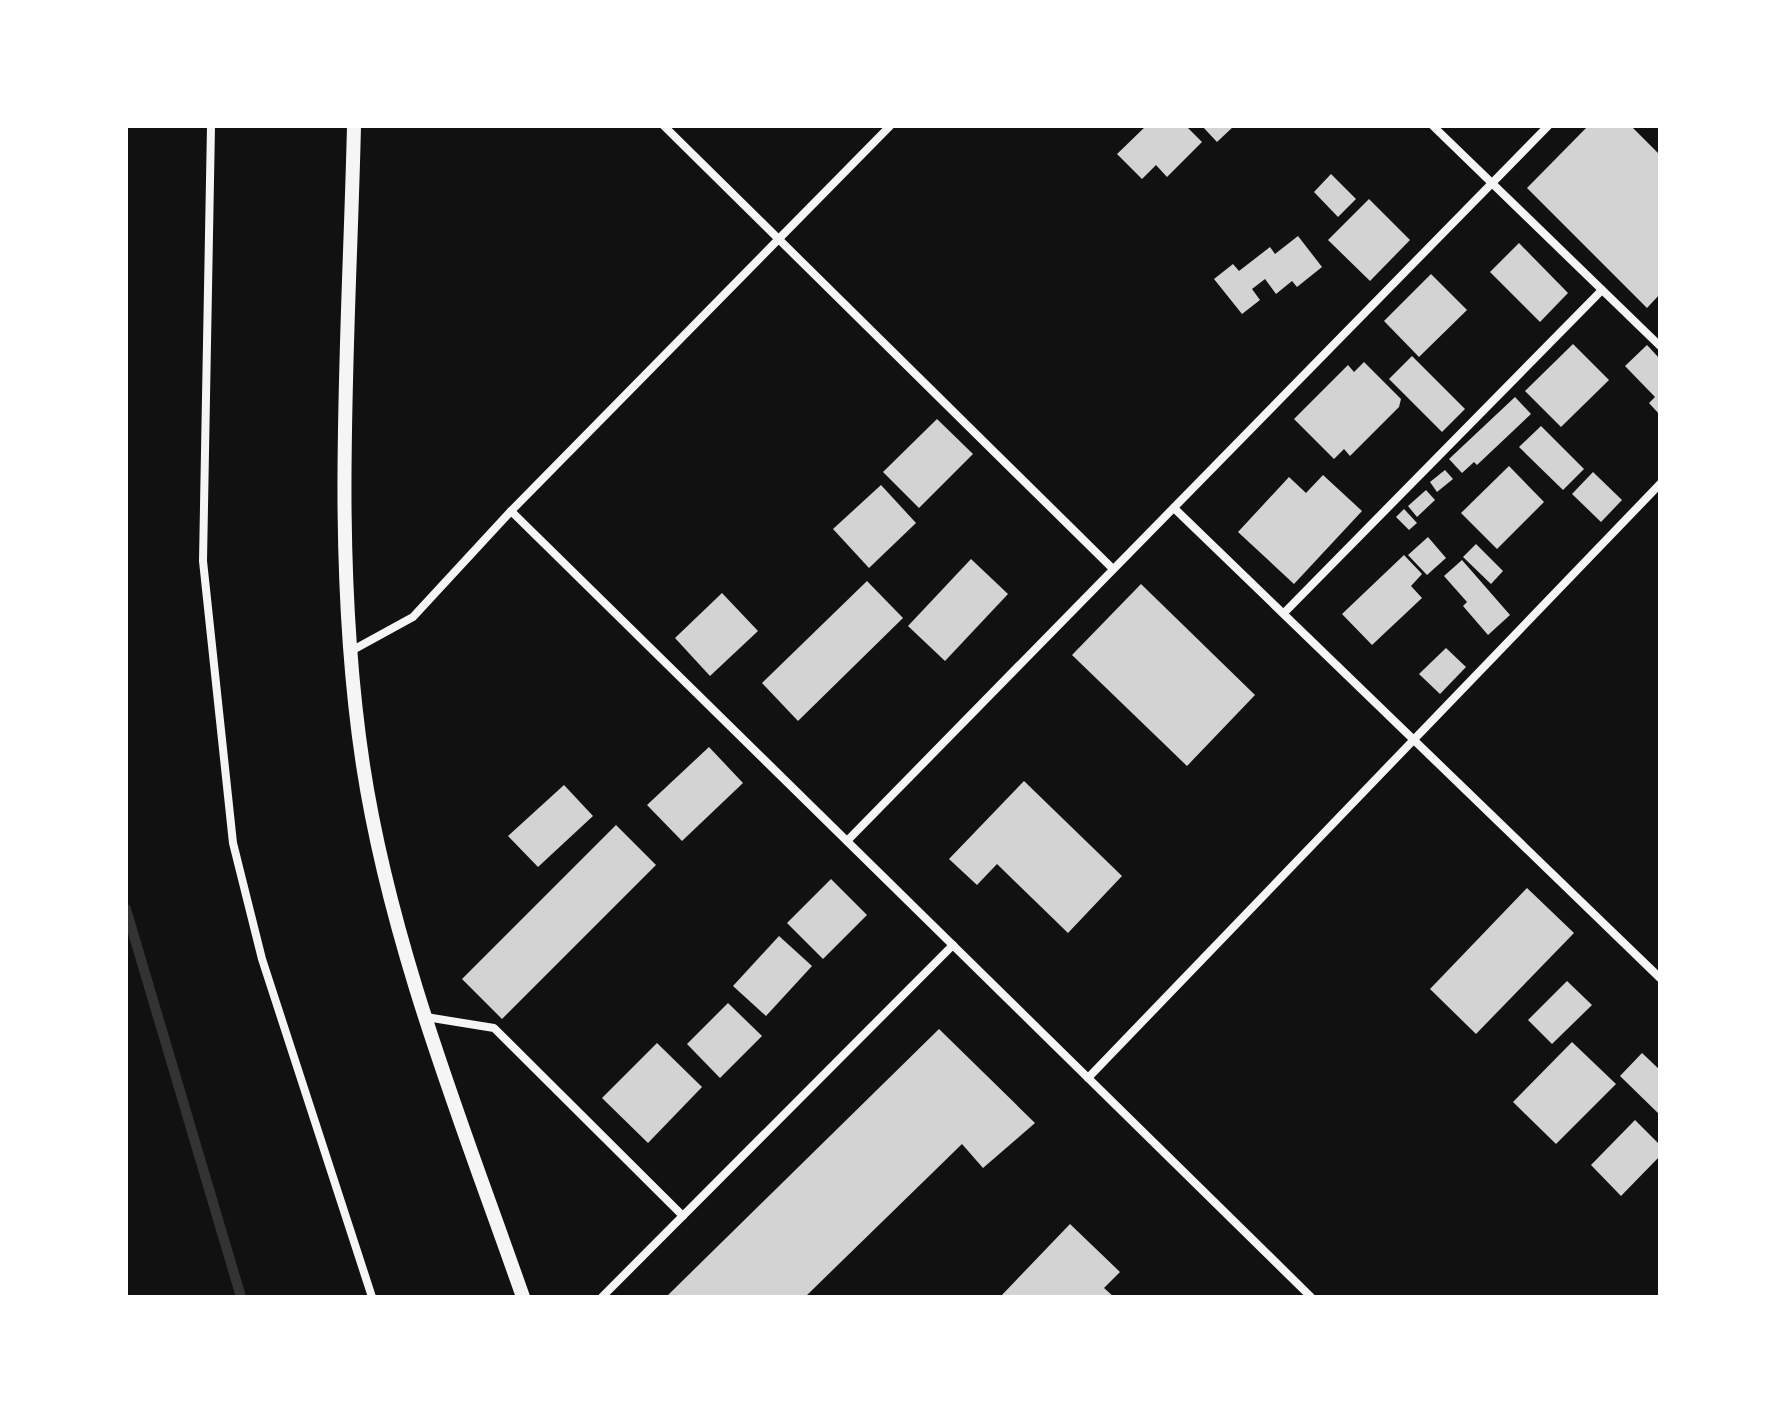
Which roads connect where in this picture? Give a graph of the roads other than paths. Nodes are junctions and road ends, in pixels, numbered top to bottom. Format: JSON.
{"nodes":[{"id":1,"x":211,"y":126,"type":"edge"},
{"id":2,"x":354,"y":126,"type":"edge"},
{"id":3,"x":664,"y":126,"type":"edge"},
{"id":4,"x":890,"y":126,"type":"edge"},
{"id":5,"x":1433,"y":126,"type":"edge"},
{"id":6,"x":1548,"y":126,"type":"edge"},
{"id":7,"x":1491,"y":184,"type":"junction"},
{"id":8,"x":779,"y":238,"type":"junction"},
{"id":9,"x":1602,"y":290,"type":"junction"},
{"id":10,"x":1660,"y":346,"type":"edge"},
{"id":11,"x":1660,"y":484,"type":"edge"},
{"id":12,"x":1174,"y":508,"type":"junction"},
{"id":13,"x":511,"y":511,"type":"junction"},
{"id":14,"x":1113,"y":569,"type":"junction"},
{"id":15,"x":1284,"y":613,"type":"junction"},
{"id":16,"x":350,"y":652,"type":"junction"},
{"id":17,"x":1415,"y":738,"type":"junction"},
{"id":18,"x":847,"y":841,"type":"junction"},
{"id":19,"x":953,"y":945,"type":"junction"},
{"id":20,"x":1660,"y":978,"type":"edge"},
{"id":21,"x":426,"y":1017,"type":"junction"},
{"id":22,"x":1088,"y":1078,"type":"junction"},
{"id":23,"x":683,"y":1216,"type":"junction"},
{"id":24,"x":372,"y":1297,"type":"edge"},
{"id":25,"x":523,"y":1297,"type":"edge"},
{"id":26,"x":602,"y":1297,"type":"edge"},
{"id":27,"x":1311,"y":1297,"type":"edge"}],
"edges":[{"from":1,"to":24,"type":"street"},
{"from":2,"to":16,"type":"street"},
{"from":3,"to":8,"type":"street"},
{"from":4,"to":8,"type":"street"},
{"from":5,"to":7,"type":"street"},
{"from":6,"to":7,"type":"street"},
{"from":7,"to":9,"type":"street"},
{"from":7,"to":12,"type":"street"},
{"from":8,"to":13,"type":"street"},
{"from":8,"to":14,"type":"street"},
{"from":9,"to":10,"type":"street"},
{"from":9,"to":15,"type":"street"},
{"from":11,"to":17,"type":"street"},
{"from":12,"to":14,"type":"street"},
{"from":12,"to":15,"type":"street"},
{"from":13,"to":16,"type":"street"},
{"from":13,"to":18,"type":"street"},
{"from":14,"to":18,"type":"street"},
{"from":15,"to":17,"type":"street"},
{"from":16,"to":21,"type":"street"},
{"from":17,"to":20,"type":"street"},
{"from":17,"to":22,"type":"street"},
{"from":18,"to":19,"type":"street"},
{"from":19,"to":22,"type":"street"},
{"from":19,"to":23,"type":"street"},
{"from":21,"to":23,"type":"street"},
{"from":21,"to":25,"type":"street"},
{"from":22,"to":27,"type":"street"},
{"from":23,"to":26,"type":"street"}]}
